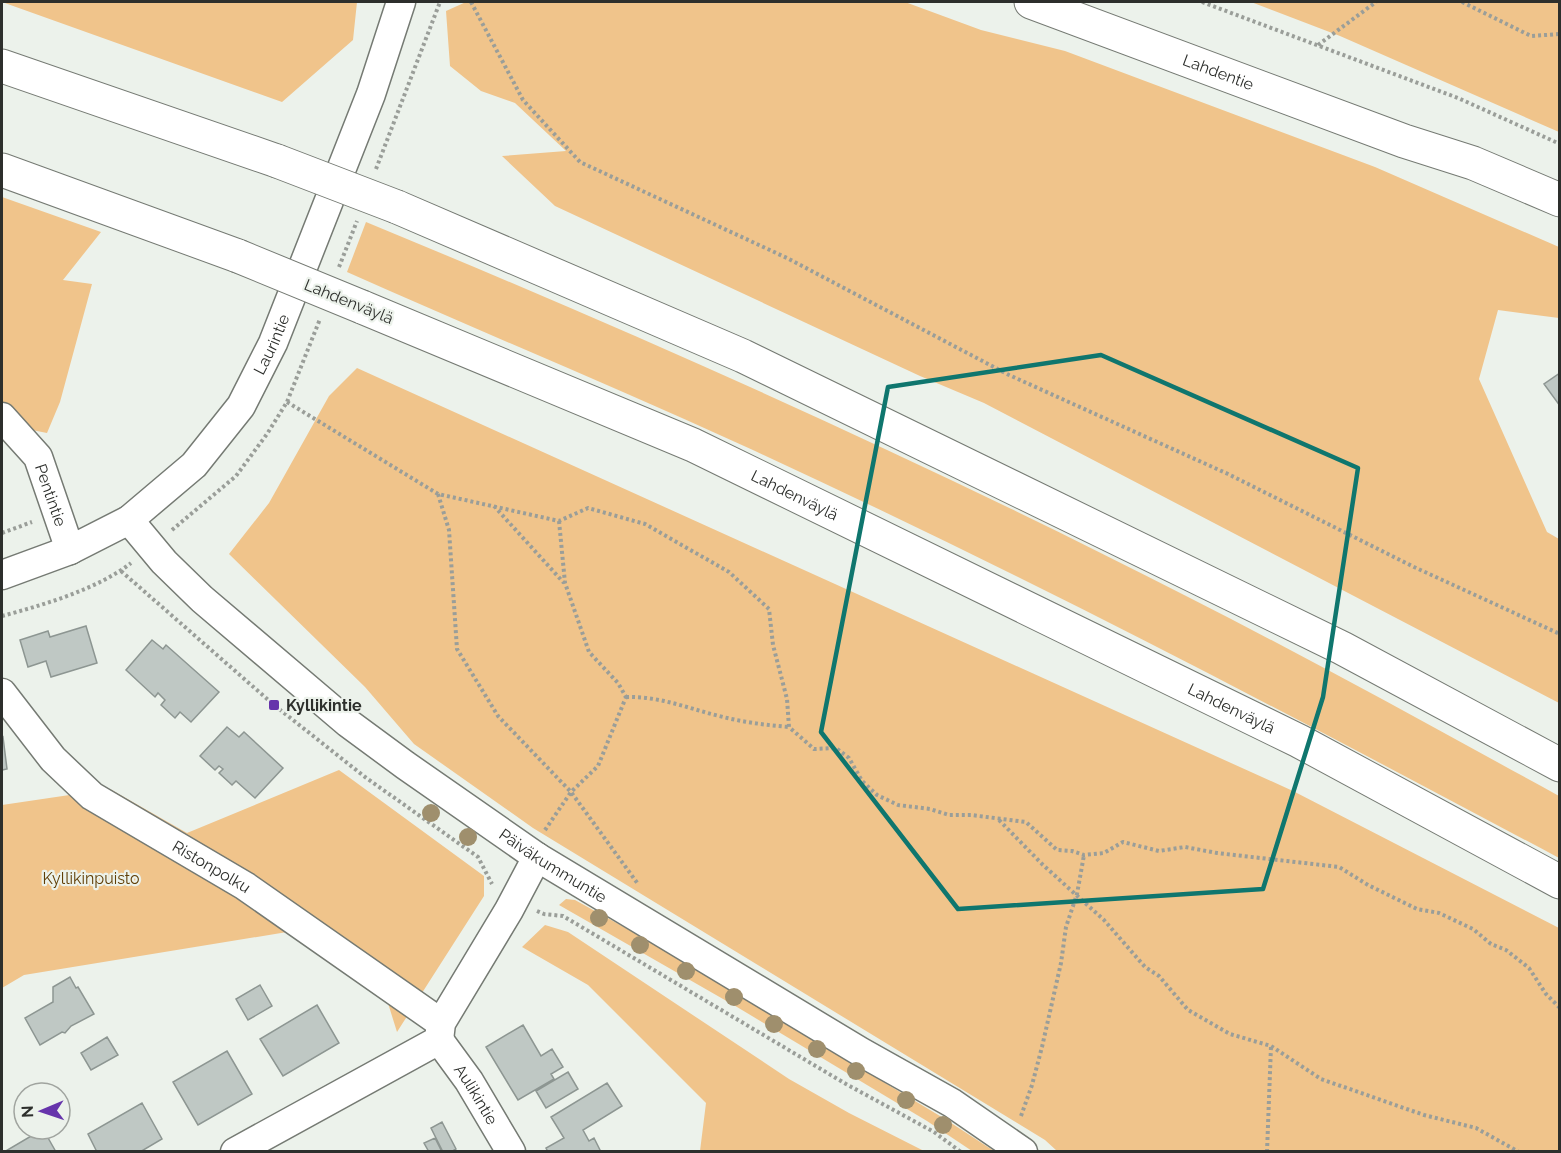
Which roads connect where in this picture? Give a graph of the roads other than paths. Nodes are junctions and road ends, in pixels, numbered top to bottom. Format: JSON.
{"nodes":[{"id":1,"x":401,"y":2,"type":"edge"},
{"id":2,"x":1031,"y":2,"type":"edge"},
{"id":3,"x":2,"y":66,"type":"edge"},
{"id":4,"x":1404,"y":141,"type":"junction"},
{"id":5,"x":2,"y":170,"type":"edge"},
{"id":6,"x":1560,"y":200,"type":"edge"},
{"id":7,"x":1560,"y":219,"type":"edge"},
{"id":8,"x":2,"y":417,"type":"edge"},
{"id":9,"x":129,"y":520,"type":"junction"},
{"id":10,"x":70,"y":550,"type":"junction"},
{"id":11,"x":2,"y":575,"type":"edge"},
{"id":12,"x":2,"y":693,"type":"edge"},
{"id":13,"x":1560,"y":765,"type":"edge"},
{"id":14,"x":534,"y":855,"type":"junction"},
{"id":15,"x":1560,"y":882,"type":"edge"},
{"id":16,"x":440,"y":1032,"type":"junction"},
{"id":17,"x":1018,"y":1148,"type":"edge"},
{"id":18,"x":235,"y":1152,"type":"edge"},
{"id":19,"x":511,"y":1152,"type":"edge"}],
"edges":[{"from":1,"to":9,"type":"street","name":"Laurintie"},
{"from":2,"to":4,"type":"main road","name":"Lahdentie"},
{"from":3,"to":13,"type":"main road","bridge":true},
{"from":4,"to":6,"type":"main road","name":"Lahdentie"},
{"from":4,"to":7,"type":"main road","name":"Lahdentie"},
{"from":5,"to":15,"type":"main road","name":"Lahdenväylä","bridge":true},
{"from":8,"to":10,"type":"street","name":"Pentintie"},
{"from":9,"to":10,"type":"street","name":"Laurintie"},
{"from":9,"to":14,"type":"street","name":"Päiväkummuntie"},
{"from":10,"to":11,"type":"street","name":"Laurintie"},
{"from":12,"to":16,"type":"street","name":"Ristonpolku"},
{"from":14,"to":16,"type":"street"},
{"from":14,"to":17,"type":"street","name":"Päiväkummuntie"},
{"from":16,"to":18,"type":"street"},
{"from":16,"to":19,"type":"street","name":"Aulikintie"}]}
